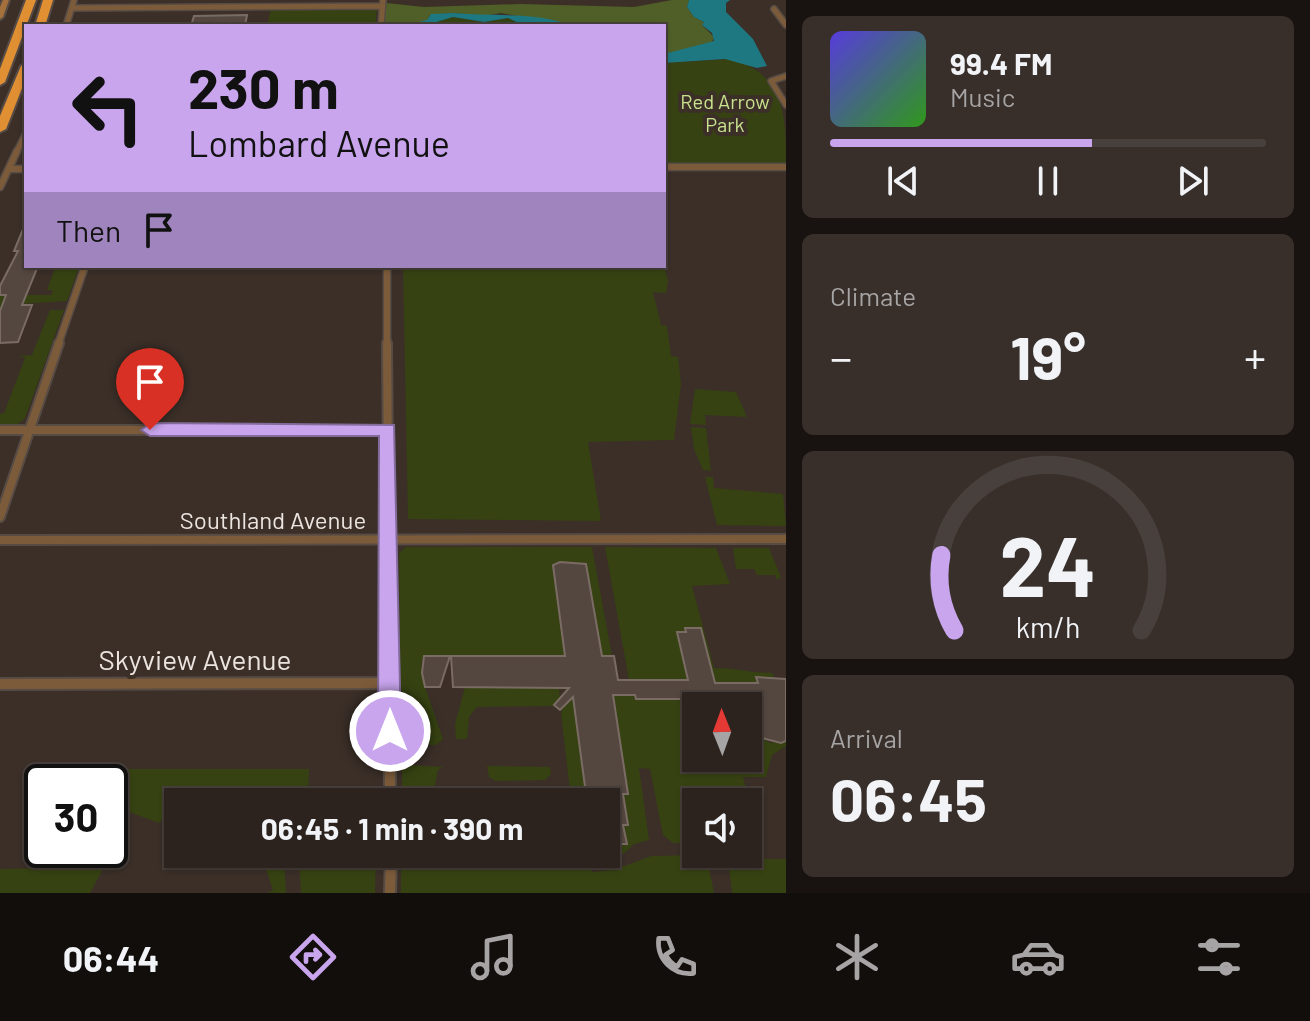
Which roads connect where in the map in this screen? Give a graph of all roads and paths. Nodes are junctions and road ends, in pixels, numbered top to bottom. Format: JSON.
{"nodes":[{"id":1,"x":6,"y":0,"type":"edge"},
{"id":2,"x":21,"y":0,"type":"edge"},
{"id":3,"x":31,"y":0,"type":"edge"},
{"id":4,"x":48,"y":0,"type":"edge"},
{"id":5,"x":56,"y":0,"type":"edge"},
{"id":6,"x":74,"y":0,"type":"edge"},
{"id":7,"x":313,"y":3,"type":"edge"},
{"id":8,"x":382,"y":3,"type":"edge"},
{"id":9,"x":72,"y":8,"type":"junction"},
{"id":10,"x":774,"y":9,"type":"dead end"},
{"id":11,"x":0,"y":17,"type":"edge"},
{"id":12,"x":41,"y":23,"type":"edge"},
{"id":13,"x":67,"y":24,"type":"edge"},
{"id":14,"x":381,"y":24,"type":"edge"},
{"id":15,"x":786,"y":25,"type":"edge"},
{"id":16,"x":8,"y":62,"type":"junction"},
{"id":17,"x":24,"y":71,"type":"edge"},
{"id":18,"x":786,"y":76,"type":"edge"},
{"id":19,"x":0,"y":82,"type":"edge"},
{"id":20,"x":786,"y":105,"type":"edge"},
{"id":21,"x":0,"y":129,"type":"edge"},
{"id":22,"x":24,"y":137,"type":"edge"},
{"id":23,"x":666,"y":167,"type":"edge"},
{"id":24,"x":786,"y":167,"type":"edge"},
{"id":25,"x":9,"y":169,"type":"junction"},
{"id":26,"x":24,"y":169,"type":"edge"},
{"id":27,"x":0,"y":187,"type":"edge"},
{"id":28,"x":84,"y":268,"type":"edge"},
{"id":29,"x":387,"y":268,"type":"edge"},
{"id":30,"x":0,"y":430,"type":"edge"},
{"id":31,"x":28,"y":430,"type":"junction"},
{"id":32,"x":388,"y":430,"type":"junction"},
{"id":33,"x":0,"y":517,"type":"edge"},
{"id":34,"x":388,"y":538,"type":"junction"},
{"id":35,"x":786,"y":539,"type":"edge"},
{"id":36,"x":0,"y":540,"type":"edge"},
{"id":37,"x":389,"y":683,"type":"junction"},
{"id":38,"x":0,"y":684,"type":"edge"},
{"id":39,"x":390,"y":788,"type":"edge"},
{"id":40,"x":391,"y":868,"type":"edge"},
{"id":41,"x":390,"y":893,"type":"edge"}],
"edges":[{"from":1,"to":11,"type":"street"},
{"from":2,"to":16,"type":"highway"},
{"from":3,"to":16,"type":"highway"},
{"from":4,"to":12,"type":"highway"},
{"from":5,"to":12,"type":"highway"},
{"from":6,"to":9,"type":"street"},
{"from":7,"to":8,"type":"street"},
{"from":7,"to":9,"type":"street"},
{"from":8,"to":14,"type":"street"},
{"from":9,"to":13,"type":"street"},
{"from":10,"to":15,"type":"street"},
{"from":16,"to":19,"type":"highway"},
{"from":17,"to":21,"type":"highway"},
{"from":18,"to":20,"type":"street"},
{"from":22,"to":25,"type":"street"},
{"from":23,"to":24,"type":"street"},
{"from":25,"to":26,"type":"street"},
{"from":25,"to":27,"type":"street"},
{"from":28,"to":31,"type":"street"},
{"from":29,"to":32,"type":"street"},
{"from":30,"to":31,"type":"street"},
{"from":31,"to":32,"type":"street"},
{"from":31,"to":33,"type":"street"},
{"from":32,"to":34,"type":"street"},
{"from":34,"to":35,"type":"street","name":"Southland Avenue"},
{"from":34,"to":36,"type":"street","name":"Southland Avenue"},
{"from":34,"to":37,"type":"street"},
{"from":37,"to":38,"type":"street","name":"Skyview Avenue"},
{"from":37,"to":39,"type":"street"},
{"from":40,"to":41,"type":"street"}]}
